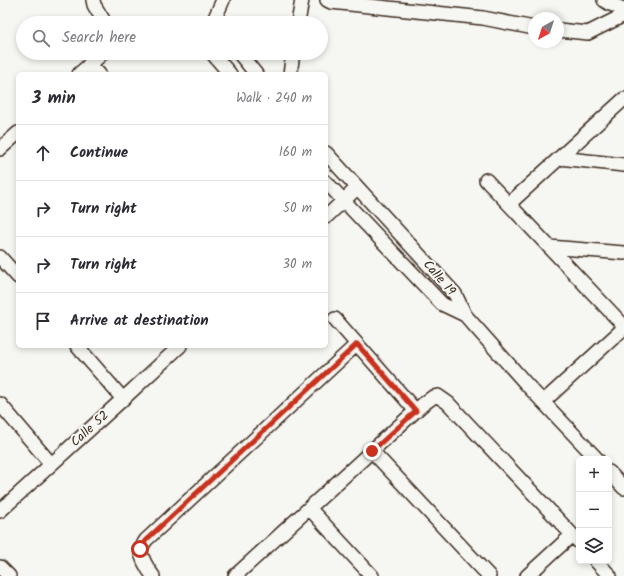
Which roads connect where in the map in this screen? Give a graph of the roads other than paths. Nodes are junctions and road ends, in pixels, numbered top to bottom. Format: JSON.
{"nodes":[{"id":1,"x":93,"y":0,"type":"edge"},
{"id":2,"x":223,"y":0,"type":"edge"},
{"id":3,"x":302,"y":0,"type":"edge"},
{"id":4,"x":327,"y":0,"type":"edge"},
{"id":5,"x":604,"y":0,"type":"edge"},
{"id":6,"x":624,"y":9,"type":"edge"},
{"id":7,"x":624,"y":15,"type":"edge"},
{"id":8,"x":101,"y":16,"type":"edge"},
{"id":9,"x":216,"y":16,"type":"edge"},
{"id":10,"x":299,"y":16,"type":"edge"},
{"id":11,"x":528,"y":27,"type":"edge"},
{"id":12,"x":564,"y":31,"type":"edge"},
{"id":13,"x":94,"y":60,"type":"edge"},
{"id":14,"x":218,"y":60,"type":"edge"},
{"id":15,"x":245,"y":60,"type":"edge"},
{"id":16,"x":292,"y":60,"type":"edge"},
{"id":17,"x":89,"y":64,"type":"junction"},
{"id":18,"x":81,"y":72,"type":"edge"},
{"id":19,"x":97,"y":72,"type":"edge"},
{"id":20,"x":228,"y":72,"type":"edge"},
{"id":21,"x":254,"y":72,"type":"edge"},
{"id":22,"x":290,"y":72,"type":"edge"},
{"id":23,"x":624,"y":99,"type":"edge"},
{"id":24,"x":16,"y":135,"type":"edge"},
{"id":25,"x":0,"y":149,"type":"edge"},
{"id":26,"x":328,"y":155,"type":"edge"},
{"id":27,"x":559,"y":158,"type":"junction"},
{"id":28,"x":624,"y":165,"type":"edge"},
{"id":29,"x":486,"y":180,"type":"dead end"},
{"id":30,"x":328,"y":184,"type":"edge"},
{"id":31,"x":357,"y":188,"type":"junction"},
{"id":32,"x":343,"y":202,"type":"junction"},
{"id":33,"x":509,"y":204,"type":"junction"},
{"id":34,"x":328,"y":216,"type":"edge"},
{"id":35,"x":549,"y":246,"type":"junction"},
{"id":36,"x":624,"y":253,"type":"edge"},
{"id":37,"x":0,"y":256,"type":"edge"},
{"id":38,"x":16,"y":275,"type":"edge"},
{"id":39,"x":465,"y":316,"type":"junction"},
{"id":40,"x":335,"y":319,"type":"dead end"},
{"id":41,"x":624,"y":327,"type":"edge"},
{"id":42,"x":357,"y":344,"type":"junction"},
{"id":43,"x":79,"y":348,"type":"edge"},
{"id":44,"x":178,"y":348,"type":"edge"},
{"id":45,"x":123,"y":399,"type":"junction"},
{"id":46,"x":543,"y":402,"type":"junction"},
{"id":47,"x":0,"y":404,"type":"edge"},
{"id":48,"x":416,"y":411,"type":"junction"},
{"id":49,"x":372,"y":451,"type":"junction"},
{"id":50,"x":594,"y":456,"type":"edge"},
{"id":51,"x":52,"y":464,"type":"junction"},
{"id":52,"x":612,"y":475,"type":"edge"},
{"id":53,"x":624,"y":488,"type":"edge"},
{"id":54,"x":309,"y":508,"type":"junction"},
{"id":55,"x":0,"y":511,"type":"edge"},
{"id":56,"x":576,"y":539,"type":"edge"},
{"id":57,"x":599,"y":564,"type":"edge"},
{"id":58,"x":0,"y":567,"type":"edge"},
{"id":59,"x":9,"y":576,"type":"edge"},
{"id":60,"x":154,"y":576,"type":"edge"},
{"id":61,"x":235,"y":576,"type":"edge"},
{"id":62,"x":372,"y":576,"type":"edge"},
{"id":63,"x":489,"y":576,"type":"edge"},
{"id":64,"x":527,"y":576,"type":"edge"},
{"id":65,"x":610,"y":576,"type":"edge"}],
"edges":[{"from":1,"to":8,"type":"street"},
{"from":2,"to":9,"type":"street"},
{"from":3,"to":10,"type":"street"},
{"from":4,"to":11,"type":"street"},
{"from":5,"to":6,"type":"street"},
{"from":7,"to":12,"type":"street"},
{"from":13,"to":17,"type":"street"},
{"from":14,"to":20,"type":"street"},
{"from":15,"to":21,"type":"street"},
{"from":16,"to":22,"type":"street"},
{"from":17,"to":18,"type":"street"},
{"from":17,"to":19,"type":"street"},
{"from":23,"to":27,"type":"street"},
{"from":24,"to":25,"type":"street"},
{"from":26,"to":31,"type":"street","name":"Calle 19"},
{"from":27,"to":28,"type":"street"},
{"from":27,"to":33,"type":"street"},
{"from":29,"to":33,"type":"street"},
{"from":30,"to":32,"type":"street","name":"Calle 19"},
{"from":31,"to":32,"type":"street"},
{"from":31,"to":39,"type":"street","name":"Calle 19"},
{"from":32,"to":34,"type":"street"},
{"from":32,"to":39,"type":"street","name":"Calle 19"},
{"from":33,"to":35,"type":"street"},
{"from":35,"to":36,"type":"street"},
{"from":35,"to":41,"type":"street"},
{"from":37,"to":38,"type":"street"},
{"from":39,"to":46,"type":"street"},
{"from":40,"to":42,"type":"street"},
{"from":41,"to":46,"type":"street"},
{"from":42,"to":48,"type":"street"},
{"from":42,"to":60,"type":"street"},
{"from":43,"to":45,"type":"street"},
{"from":44,"to":45,"type":"street","name":"Calle 52"},
{"from":45,"to":51,"type":"street","name":"Calle 52"},
{"from":46,"to":50,"type":"street"},
{"from":47,"to":51,"type":"street"},
{"from":48,"to":49,"type":"street"},
{"from":48,"to":56,"type":"street"},
{"from":49,"to":54,"type":"street"},
{"from":49,"to":63,"type":"street"},
{"from":51,"to":55,"type":"street","name":"Calle 52"},
{"from":52,"to":53,"type":"street"},
{"from":54,"to":61,"type":"street"},
{"from":54,"to":62,"type":"street"},
{"from":56,"to":64,"type":"street"},
{"from":57,"to":65,"type":"street"},
{"from":58,"to":59,"type":"street"}]}
